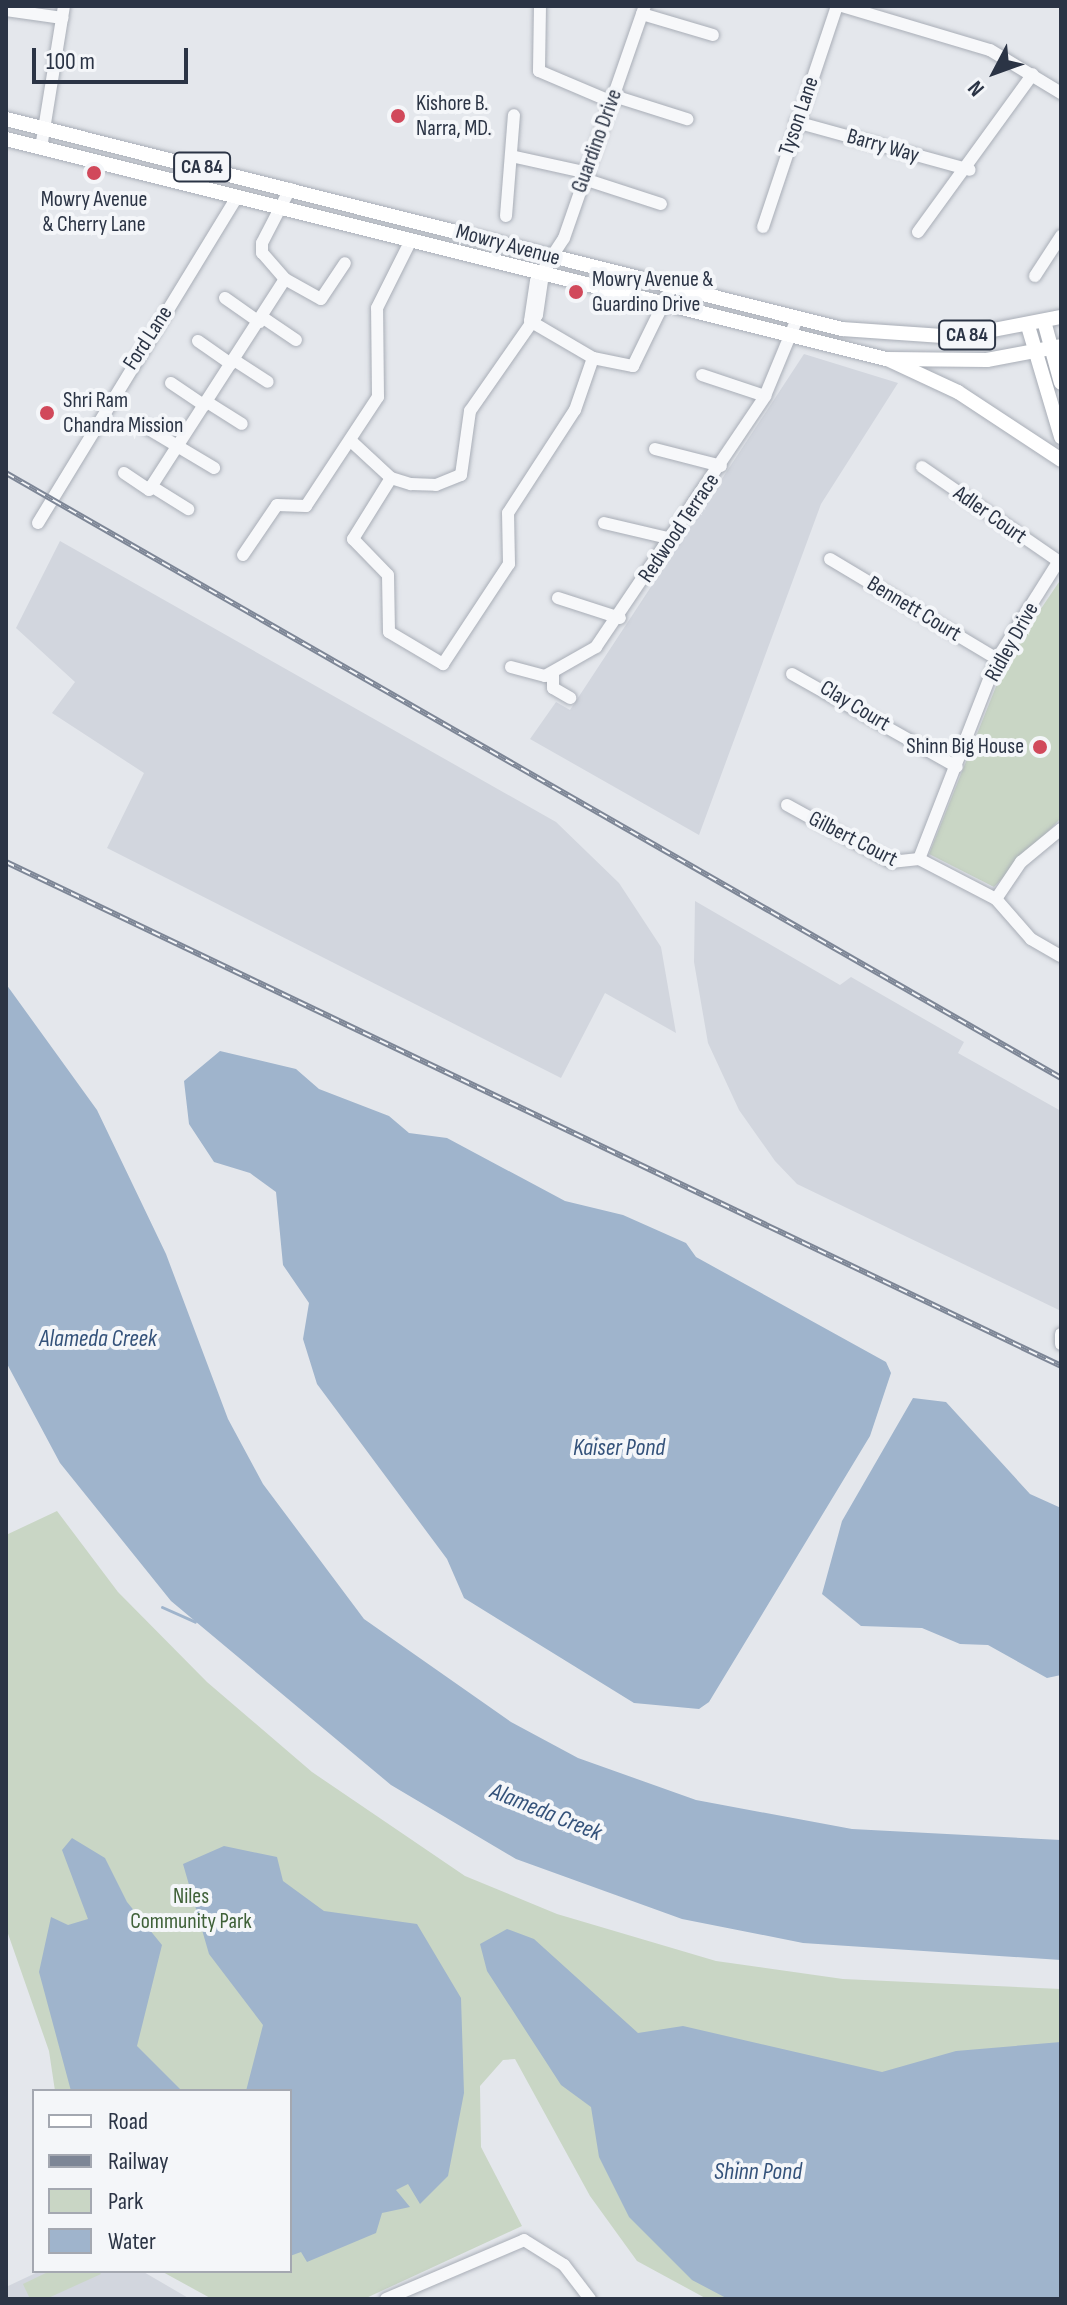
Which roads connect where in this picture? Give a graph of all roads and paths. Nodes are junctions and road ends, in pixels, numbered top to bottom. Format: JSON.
{"nodes":[{"id":1,"x":540,"y":6,"type":"edge"},
{"id":2,"x":839,"y":6,"type":"edge"},
{"id":3,"x":6,"y":10,"type":"edge"},
{"id":4,"x":644,"y":10,"type":"edge"},
{"id":5,"x":63,"y":12,"type":"edge"},
{"id":6,"x":713,"y":35,"type":"dead end"},
{"id":7,"x":1033,"y":74,"type":"junction"},
{"id":8,"x":1061,"y":93,"type":"edge"},
{"id":9,"x":613,"y":99,"type":"junction"},
{"id":10,"x":514,"y":115,"type":"dead end"},
{"id":11,"x":6,"y":119,"type":"edge"},
{"id":12,"x":687,"y":119,"type":"dead end"},
{"id":13,"x":796,"y":122,"type":"junction"},
{"id":14,"x":46,"y":129,"type":"junction"},
{"id":15,"x":6,"y":139,"type":"edge"},
{"id":16,"x":41,"y":148,"type":"junction"},
{"id":17,"x":511,"y":156,"type":"junction"},
{"id":18,"x":970,"y":170,"type":"junction"},
{"id":19,"x":582,"y":175,"type":"junction"},
{"id":20,"x":290,"y":189,"type":"junction"},
{"id":21,"x":237,"y":197,"type":"junction"},
{"id":22,"x":661,"y":204,"type":"dead end"},
{"id":23,"x":285,"y":209,"type":"junction"},
{"id":24,"x":506,"y":216,"type":"dead end"},
{"id":25,"x":763,"y":227,"type":"dead end"},
{"id":26,"x":918,"y":232,"type":"dead end"},
{"id":27,"x":1061,"y":236,"type":"edge"},
{"id":28,"x":411,"y":240,"type":"junction"},
{"id":29,"x":553,"y":257,"type":"junction"},
{"id":30,"x":345,"y":263,"type":"dead end"},
{"id":31,"x":543,"y":274,"type":"junction"},
{"id":32,"x":1035,"y":276,"type":"dead end"},
{"id":33,"x":285,"y":279,"type":"junction"},
{"id":34,"x":670,"y":290,"type":"junction"},
{"id":35,"x":225,"y":298,"type":"dead end"},
{"id":36,"x":666,"y":305,"type":"junction"},
{"id":37,"x":1061,"y":317,"type":"edge"},
{"id":38,"x":260,"y":320,"type":"junction"},
{"id":39,"x":530,"y":321,"type":"junction"},
{"id":40,"x":796,"y":321,"type":"junction"},
{"id":41,"x":1044,"y":321,"type":"junction"},
{"id":42,"x":1028,"y":326,"type":"junction"},
{"id":43,"x":793,"y":337,"type":"junction"},
{"id":44,"x":296,"y":340,"type":"dead end"},
{"id":45,"x":198,"y":341,"type":"dead end"},
{"id":46,"x":1057,"y":347,"type":"edge"},
{"id":47,"x":1034,"y":352,"type":"junction"},
{"id":48,"x":593,"y":358,"type":"junction"},
{"id":49,"x":886,"y":359,"type":"junction"},
{"id":50,"x":233,"y":362,"type":"junction"},
{"id":51,"x":702,"y":375,"type":"dead end"},
{"id":52,"x":268,"y":382,"type":"dead end"},
{"id":53,"x":171,"y":383,"type":"dead end"},
{"id":54,"x":1061,"y":383,"type":"edge"},
{"id":55,"x":765,"y":396,"type":"junction"},
{"id":56,"x":206,"y":403,"type":"junction"},
{"id":57,"x":242,"y":424,"type":"dead end"},
{"id":58,"x":142,"y":425,"type":"dead end"},
{"id":59,"x":1060,"y":435,"type":"edge"},
{"id":60,"x":351,"y":441,"type":"junction"},
{"id":61,"x":178,"y":447,"type":"junction"},
{"id":62,"x":655,"y":449,"type":"dead end"},
{"id":63,"x":1061,"y":460,"type":"edge"},
{"id":64,"x":721,"y":466,"type":"junction"},
{"id":65,"x":922,"y":467,"type":"dead end"},
{"id":66,"x":214,"y":468,"type":"dead end"},
{"id":67,"x":124,"y":473,"type":"dead end"},
{"id":68,"x":391,"y":478,"type":"junction"},
{"id":69,"x":150,"y":488,"type":"junction"},
{"id":70,"x":188,"y":509,"type":"dead end"},
{"id":71,"x":38,"y":523,"type":"dead end"},
{"id":72,"x":604,"y":523,"type":"dead end"},
{"id":73,"x":672,"y":539,"type":"junction"},
{"id":74,"x":243,"y":555,"type":"dead end"},
{"id":75,"x":830,"y":559,"type":"dead end"},
{"id":76,"x":1059,"y":563,"type":"edge"},
{"id":77,"x":558,"y":598,"type":"dead end"},
{"id":78,"x":620,"y":618,"type":"junction"},
{"id":79,"x":997,"y":659,"type":"junction"},
{"id":80,"x":511,"y":667,"type":"dead end"},
{"id":81,"x":553,"y":673,"type":"junction"},
{"id":82,"x":792,"y":674,"type":"dead end"},
{"id":83,"x":570,"y":698,"type":"dead end"},
{"id":84,"x":957,"y":767,"type":"junction"},
{"id":85,"x":787,"y":805,"type":"dead end"},
{"id":86,"x":1061,"y":829,"type":"edge"},
{"id":87,"x":919,"y":859,"type":"junction"},
{"id":88,"x":996,"y":899,"type":"junction"},
{"id":89,"x":1061,"y":956,"type":"edge"},
{"id":90,"x":386,"y":2299,"type":"edge"},
{"id":91,"x":590,"y":2299,"type":"edge"}],
"edges":[{"from":1,"to":9,"type":"street"},
{"from":2,"to":7,"type":"street"},
{"from":2,"to":13,"type":"street","name":"Tyson Lane"},
{"from":3,"to":5,"type":"street"},
{"from":4,"to":6,"type":"street"},
{"from":4,"to":9,"type":"street","name":"Guardino Drive"},
{"from":5,"to":14,"type":"street"},
{"from":7,"to":8,"type":"street"},
{"from":7,"to":18,"type":"street"},
{"from":9,"to":12,"type":"street"},
{"from":9,"to":19,"type":"street","name":"Guardino Drive"},
{"from":10,"to":17,"type":"street"},
{"from":11,"to":14,"type":"main road","name":"Mowry Avenue","number":"CA 84"},
{"from":13,"to":18,"type":"street","name":"Barry Way"},
{"from":13,"to":25,"type":"street","name":"Tyson Lane"},
{"from":14,"to":16,"type":"street"},
{"from":14,"to":20,"type":"main road","name":"Mowry Avenue","number":"CA 84"},
{"from":15,"to":16,"type":"main road","name":"Mowry Avenue","number":"CA 84"},
{"from":16,"to":21,"type":"main road","name":"Mowry Avenue","number":"CA 84"},
{"from":17,"to":19,"type":"street"},
{"from":17,"to":24,"type":"street"},
{"from":18,"to":26,"type":"street"},
{"from":19,"to":22,"type":"street"},
{"from":19,"to":29,"type":"street","name":"Guardino Drive"},
{"from":20,"to":23,"type":"street"},
{"from":20,"to":29,"type":"main road","name":"Mowry Avenue","number":"CA 84"},
{"from":21,"to":23,"type":"main road","name":"Mowry Avenue","number":"CA 84"},
{"from":21,"to":71,"type":"street","name":"Ford Lane"},
{"from":23,"to":28,"type":"main road","name":"Mowry Avenue","number":"CA 84"},
{"from":23,"to":33,"type":"street"},
{"from":27,"to":32,"type":"street"},
{"from":28,"to":31,"type":"main road","name":"Mowry Avenue","number":"CA 84"},
{"from":28,"to":60,"type":"street"},
{"from":29,"to":31,"type":"street","name":"Guardino Drive"},
{"from":29,"to":34,"type":"main road","name":"Mowry Avenue","number":"CA 84"},
{"from":30,"to":33,"type":"street"},
{"from":31,"to":36,"type":"main road","name":"Mowry Avenue","number":"CA 84"},
{"from":31,"to":39,"type":"street","name":"Guardino Drive"},
{"from":33,"to":38,"type":"street"},
{"from":34,"to":36,"type":"street"},
{"from":34,"to":40,"type":"main road","name":"Mowry Avenue","number":"CA 84"},
{"from":35,"to":38,"type":"street"},
{"from":36,"to":43,"type":"main road","name":"Mowry Avenue","number":"CA 84"},
{"from":36,"to":48,"type":"street"},
{"from":37,"to":41,"type":"main road","name":"Mowry Avenue"},
{"from":38,"to":44,"type":"street"},
{"from":38,"to":50,"type":"street"},
{"from":39,"to":48,"type":"street"},
{"from":39,"to":68,"type":"street","name":"Guardino Drive"},
{"from":40,"to":42,"type":"main road","name":"Mowry Avenue","number":"CA 84"},
{"from":40,"to":43,"type":"street","name":"Redwood Terrace"},
{"from":41,"to":42,"type":"main road","name":"Mowry Avenue","number":"CA 84"},
{"from":41,"to":46,"type":"main road"},
{"from":42,"to":47,"type":"main road"},
{"from":43,"to":49,"type":"main road","name":"Mowry Avenue","number":"CA 84"},
{"from":43,"to":55,"type":"street","name":"Redwood Terrace"},
{"from":45,"to":50,"type":"street"},
{"from":46,"to":47,"type":"main road","name":"Mowry Avenue"},
{"from":46,"to":54,"type":"main road"},
{"from":47,"to":49,"type":"main road","name":"Mowry Avenue"},
{"from":47,"to":59,"type":"main road"},
{"from":48,"to":68,"type":"street"},
{"from":49,"to":63,"type":"main road"},
{"from":50,"to":52,"type":"street"},
{"from":50,"to":56,"type":"street"},
{"from":51,"to":55,"type":"street"},
{"from":53,"to":56,"type":"street"},
{"from":55,"to":64,"type":"street","name":"Redwood Terrace"},
{"from":56,"to":57,"type":"street"},
{"from":56,"to":61,"type":"street"},
{"from":58,"to":61,"type":"street"},
{"from":60,"to":68,"type":"street"},
{"from":60,"to":74,"type":"street"},
{"from":61,"to":66,"type":"street"},
{"from":61,"to":69,"type":"street"},
{"from":62,"to":64,"type":"street"},
{"from":64,"to":73,"type":"street","name":"Redwood Terrace"},
{"from":65,"to":76,"type":"street","name":"Adler Court"},
{"from":67,"to":69,"type":"street"},
{"from":69,"to":70,"type":"street"},
{"from":72,"to":73,"type":"street"},
{"from":73,"to":78,"type":"street","name":"Redwood Terrace"},
{"from":75,"to":79,"type":"street","name":"Bennett Court"},
{"from":76,"to":79,"type":"street","name":"Ridley Drive"},
{"from":77,"to":78,"type":"street"},
{"from":78,"to":81,"type":"street","name":"Redwood Terrace"},
{"from":79,"to":84,"type":"street","name":"Ridley Drive"},
{"from":80,"to":81,"type":"street"},
{"from":81,"to":83,"type":"street"},
{"from":82,"to":84,"type":"street","name":"Clay Court"},
{"from":84,"to":87,"type":"street","name":"Ridley Drive"},
{"from":85,"to":87,"type":"street","name":"Gilbert Court"},
{"from":86,"to":88,"type":"street"},
{"from":87,"to":88,"type":"street"},
{"from":88,"to":89,"type":"street"},
{"from":90,"to":91,"type":"street"}]}
